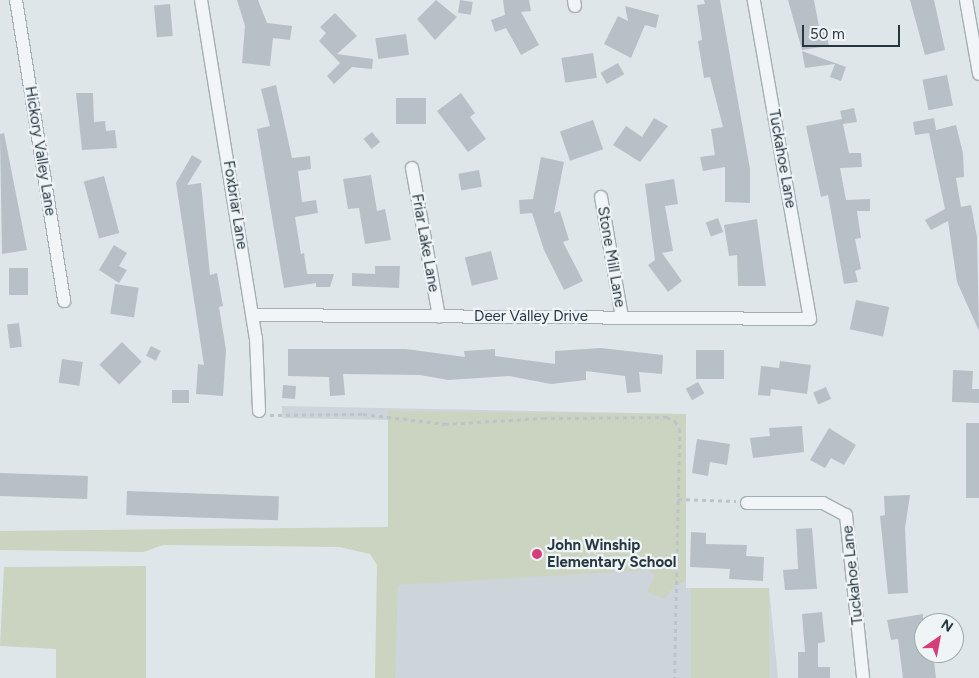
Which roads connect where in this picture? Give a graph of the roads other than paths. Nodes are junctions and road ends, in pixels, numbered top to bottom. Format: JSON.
{"nodes":[{"id":1,"x":16,"y":0,"type":"edge"},
{"id":2,"x":201,"y":0,"type":"edge"},
{"id":3,"x":754,"y":0,"type":"edge"},
{"id":4,"x":966,"y":0,"type":"edge"},
{"id":5,"x":979,"y":74,"type":"edge"},
{"id":6,"x":412,"y":168,"type":"dead end"},
{"id":7,"x":600,"y":197,"type":"dead end"},
{"id":8,"x":64,"y":301,"type":"dead end"},
{"id":9,"x":253,"y":315,"type":"junction"},
{"id":10,"x":622,"y":317,"type":"junction"},
{"id":11,"x":439,"y":318,"type":"junction"},
{"id":12,"x":810,"y":319,"type":"joint"},
{"id":13,"x":259,"y":411,"type":"road end"},
{"id":14,"x":747,"y":503,"type":"road end"},
{"id":15,"x":863,"y":678,"type":"edge"}],
"edges":[{"from":1,"to":8,"type":"street","name":"Hickory Valley Lane"},
{"from":2,"to":9,"type":"street","name":"Foxbriar Lane"},
{"from":3,"to":12,"type":"street","name":"Tuckahoe Lane"},
{"from":4,"to":5,"type":"street"},
{"from":6,"to":11,"type":"street","name":"Friar Lake Lane"},
{"from":7,"to":10,"type":"street","name":"Stone Mill Lane"},
{"from":9,"to":11,"type":"street","name":"Deer Valley Drive"},
{"from":9,"to":13,"type":"street","name":"Foxbriar Lane"},
{"from":10,"to":11,"type":"street","name":"Deer Valley Drive"},
{"from":10,"to":12,"type":"street","name":"Deer Valley Drive"},
{"from":14,"to":15,"type":"street","name":"Tuckahoe Lane"}]}
